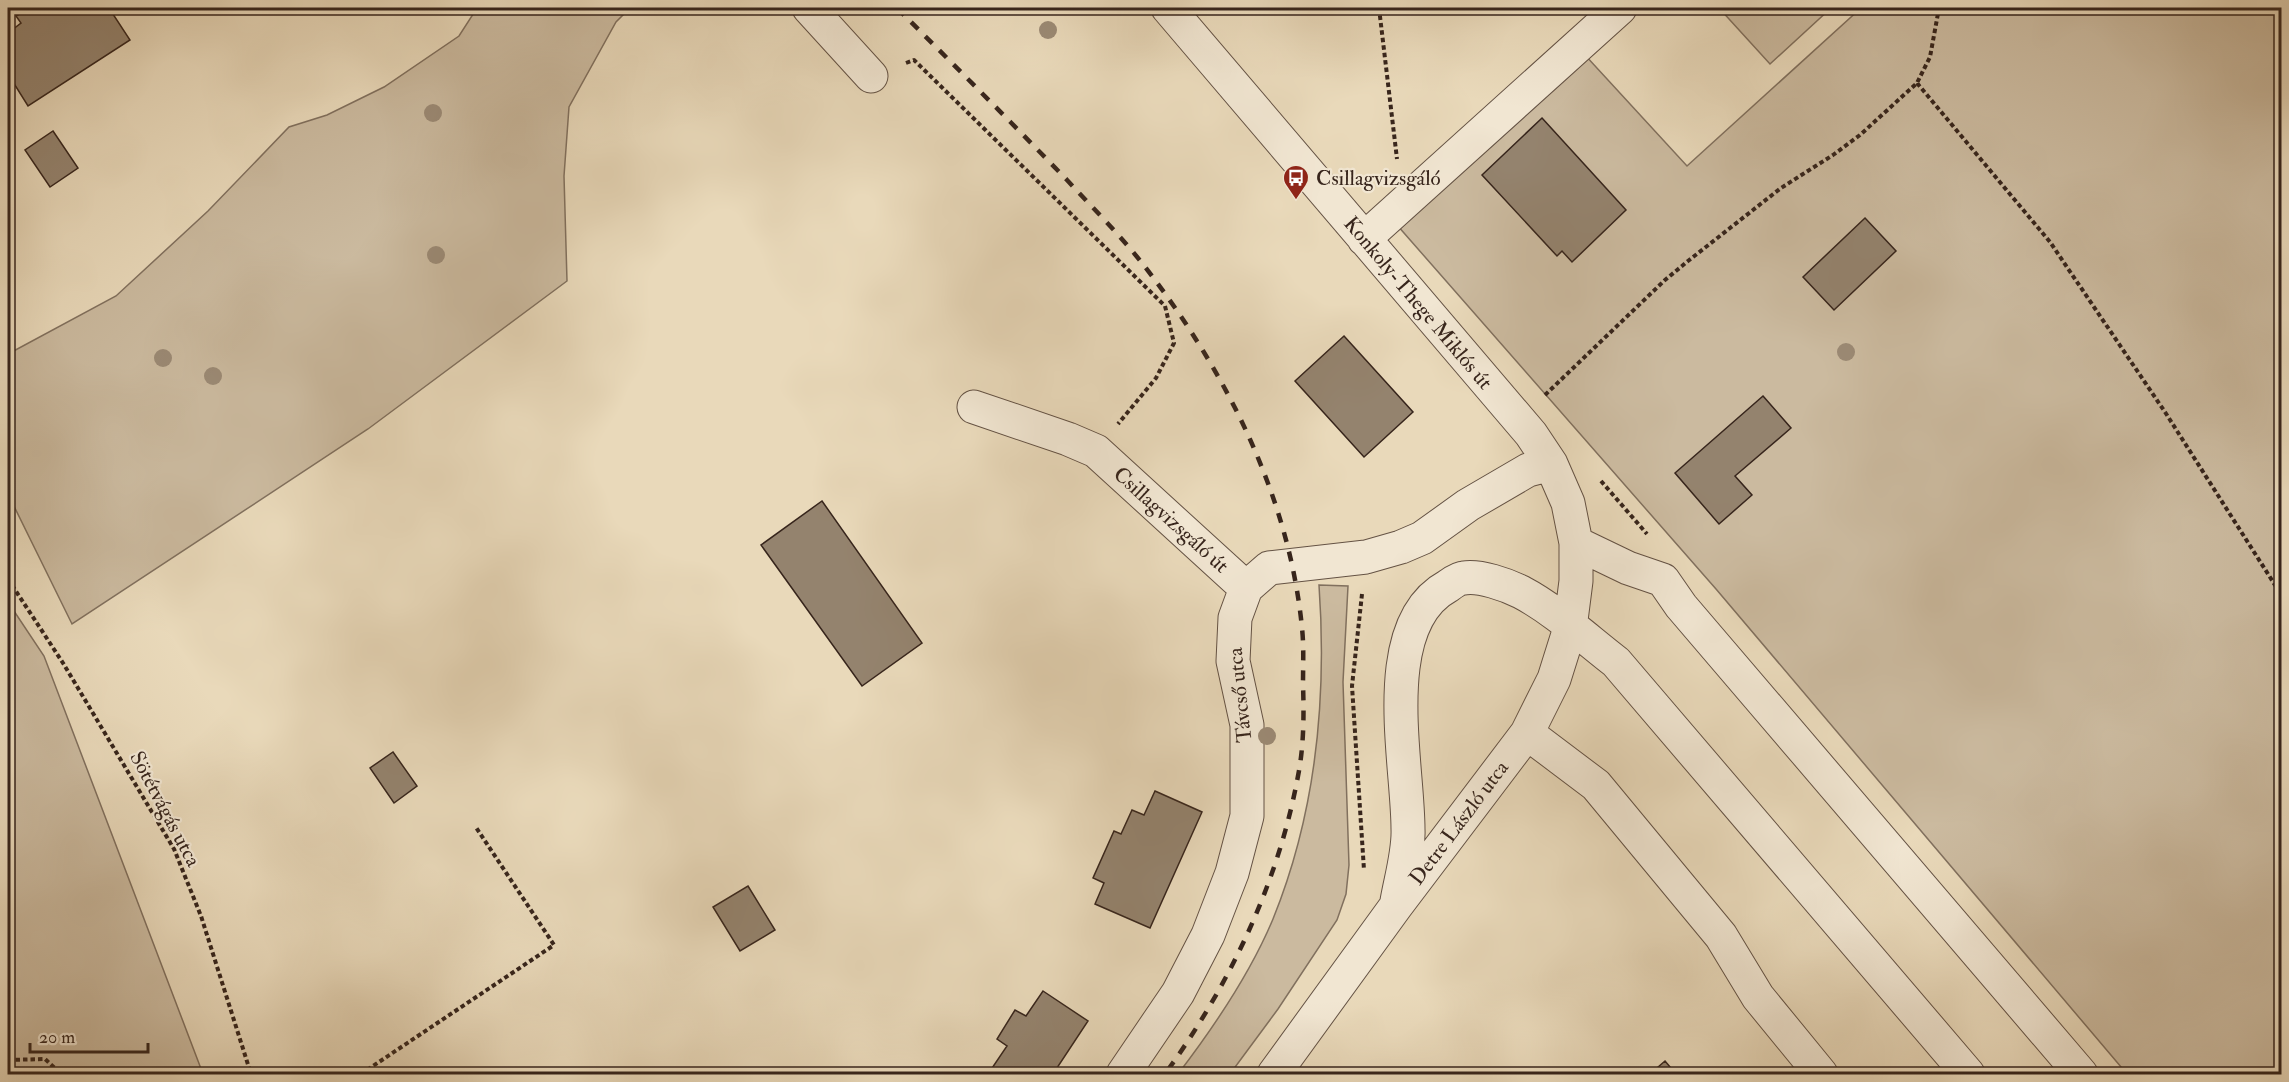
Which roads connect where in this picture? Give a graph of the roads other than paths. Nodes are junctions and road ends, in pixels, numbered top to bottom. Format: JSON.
{"nodes":[{"id":1,"x":808,"y":8,"type":"edge"},
{"id":2,"x":1168,"y":8,"type":"edge"},
{"id":3,"x":1611,"y":10,"type":"edge"},
{"id":4,"x":871,"y":76,"type":"road end"},
{"id":5,"x":1364,"y":239,"type":"junction"},
{"id":6,"x":974,"y":407,"type":"dead end"},
{"id":7,"x":1551,"y":464,"type":"junction"},
{"id":8,"x":1576,"y":543,"type":"junction"},
{"id":9,"x":1246,"y":588,"type":"junction"},
{"id":10,"x":1570,"y":628,"type":"junction"},
{"id":11,"x":1527,"y":734,"type":"junction"},
{"id":12,"x":1396,"y":906,"type":"junction"},
{"id":13,"x":1123,"y":1074,"type":"edge"},
{"id":14,"x":1274,"y":1074,"type":"edge"},
{"id":15,"x":1821,"y":1074,"type":"edge"},
{"id":16,"x":1968,"y":1074,"type":"edge"},
{"id":17,"x":2081,"y":1074,"type":"edge"}],
"edges":[{"from":1,"to":4,"type":"street"},
{"from":2,"to":5,"type":"street","name":"Konkoly-Thege Miklós út"},
{"from":3,"to":5,"type":"street"},
{"from":5,"to":7,"type":"street","name":"Konkoly-Thege Miklós út"},
{"from":6,"to":9,"type":"street","name":"Csillagvizsgáló út"},
{"from":7,"to":8,"type":"street","name":"Konkoly-Thege Miklós út"},
{"from":7,"to":9,"type":"street","name":"Távcső utca"},
{"from":8,"to":10,"type":"street","name":"Detre László utca"},
{"from":8,"to":17,"type":"street"},
{"from":9,"to":13,"type":"street","name":"Távcső utca"},
{"from":10,"to":11,"type":"street","name":"Detre László utca"},
{"from":10,"to":12,"type":"street"},
{"from":10,"to":16,"type":"street"},
{"from":11,"to":12,"type":"street","name":"Detre László utca"},
{"from":11,"to":15,"type":"street"},
{"from":12,"to":14,"type":"street","name":"Detre László utca"}]}
